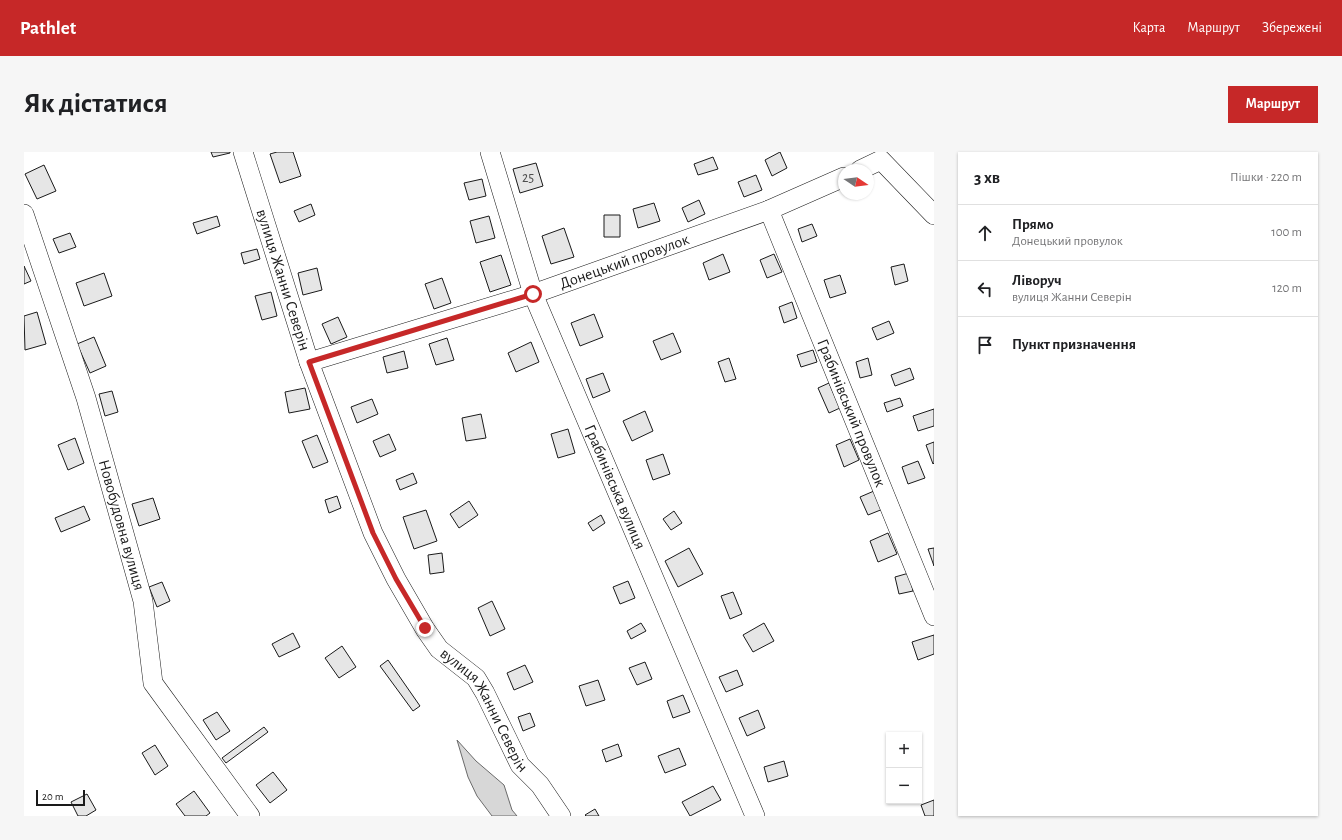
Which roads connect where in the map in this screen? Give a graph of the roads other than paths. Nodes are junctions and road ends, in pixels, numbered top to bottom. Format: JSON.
{"nodes":[{"id":1,"x":243,"y":152,"type":"edge"},
{"id":2,"x":490,"y":152,"type":"edge"},
{"id":3,"x":873,"y":164,"type":"edge"},
{"id":4,"x":838,"y":180,"type":"edge"},
{"id":5,"x":769,"y":210,"type":"junction"},
{"id":6,"x":24,"y":214,"type":"edge"},
{"id":7,"x":934,"y":216,"type":"edge"},
{"id":8,"x":533,"y":294,"type":"junction"},
{"id":9,"x":309,"y":362,"type":"junction"},
{"id":10,"x":934,"y":616,"type":"edge"},
{"id":11,"x":250,"y":816,"type":"edge"},
{"id":12,"x":561,"y":816,"type":"edge"},
{"id":13,"x":755,"y":816,"type":"edge"}],
"edges":[{"from":1,"to":9,"type":"street","name":"вулиця Жанни Северін"},
{"from":2,"to":8,"type":"street","name":"Грабинівська вулиця"},
{"from":3,"to":7,"type":"street"},
{"from":4,"to":5,"type":"street","name":"Донецький провулок"},
{"from":5,"to":8,"type":"street","name":"Донецький провулок"},
{"from":5,"to":10,"type":"street","name":"Грабинівський провулок"},
{"from":6,"to":11,"type":"street","name":"Новобудовна вулиця"},
{"from":8,"to":9,"type":"street","name":"Донецький провулок"},
{"from":8,"to":13,"type":"street","name":"Грабинівська вулиця"},
{"from":9,"to":12,"type":"street","name":"вулиця Жанни Северін"}]}
